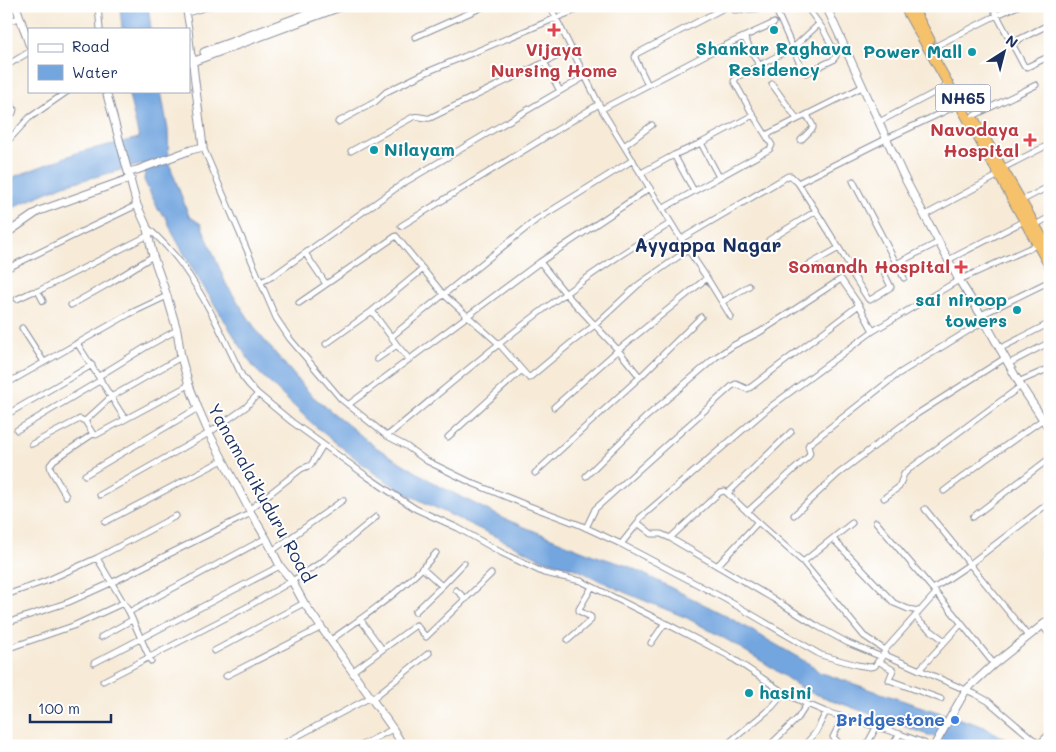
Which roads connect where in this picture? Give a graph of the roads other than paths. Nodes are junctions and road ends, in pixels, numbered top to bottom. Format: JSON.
{"nodes":[{"id":1,"x":16,"y":6,"type":"edge"},
{"id":2,"x":98,"y":6,"type":"edge"},
{"id":3,"x":186,"y":6,"type":"edge"},
{"id":4,"x":211,"y":6,"type":"edge"},
{"id":5,"x":328,"y":6,"type":"edge"},
{"id":6,"x":344,"y":6,"type":"edge"},
{"id":7,"x":485,"y":6,"type":"edge"},
{"id":8,"x":550,"y":6,"type":"edge"},
{"id":9,"x":587,"y":6,"type":"edge"},
{"id":10,"x":731,"y":6,"type":"edge"},
{"id":11,"x":806,"y":6,"type":"edge"},
{"id":12,"x":826,"y":6,"type":"edge"},
{"id":13,"x":904,"y":6,"type":"edge"},
{"id":14,"x":912,"y":6,"type":"edge"},
{"id":15,"x":992,"y":6,"type":"edge"},
{"id":16,"x":1018,"y":6,"type":"edge"},
{"id":17,"x":724,"y":8,"type":"dead end"},
{"id":18,"x":778,"y":8,"type":"edge"},
{"id":19,"x":187,"y":13,"type":"junction"},
{"id":20,"x":997,"y":15,"type":"junction"},
{"id":21,"x":19,"y":18,"type":"junction"},
{"id":22,"x":556,"y":18,"type":"junction"},
{"id":23,"x":6,"y":22,"type":"edge"},
{"id":24,"x":774,"y":23,"type":"dead end"},
{"id":25,"x":819,"y":24,"type":"junction"},
{"id":26,"x":834,"y":24,"type":"junction"},
{"id":27,"x":1050,"y":24,"type":"edge"},
{"id":28,"x":100,"y":28,"type":"edge"},
{"id":29,"x":189,"y":28,"type":"edge"},
{"id":30,"x":823,"y":29,"type":"junction"},
{"id":31,"x":415,"y":37,"type":"dead end"},
{"id":32,"x":744,"y":37,"type":"junction"},
{"id":33,"x":28,"y":41,"type":"edge"},
{"id":34,"x":1012,"y":43,"type":"junction"},
{"id":35,"x":934,"y":47,"type":"junction"},
{"id":36,"x":793,"y":48,"type":"junction"},
{"id":37,"x":572,"y":49,"type":"junction"},
{"id":38,"x":785,"y":52,"type":"dead end"},
{"id":39,"x":28,"y":53,"type":"edge"},
{"id":40,"x":1050,"y":56,"type":"edge"},
{"id":41,"x":190,"y":60,"type":"edge"},
{"id":42,"x":544,"y":62,"type":"junction"},
{"id":43,"x":759,"y":65,"type":"junction"},
{"id":44,"x":6,"y":66,"type":"edge"},
{"id":45,"x":586,"y":76,"type":"junction"},
{"id":46,"x":772,"y":84,"type":"dead end"},
{"id":47,"x":648,"y":85,"type":"junction"},
{"id":48,"x":949,"y":85,"type":"junction"},
{"id":49,"x":1036,"y":85,"type":"dead end"},
{"id":50,"x":862,"y":87,"type":"junction"},
{"id":51,"x":560,"y":91,"type":"junction"},
{"id":52,"x":67,"y":92,"type":"edge"},
{"id":53,"x":106,"y":92,"type":"edge"},
{"id":54,"x":6,"y":95,"type":"edge"},
{"id":55,"x":960,"y":104,"type":"junction"},
{"id":56,"x":600,"y":107,"type":"junction"},
{"id":57,"x":807,"y":114,"type":"junction"},
{"id":58,"x":753,"y":115,"type":"junction"},
{"id":59,"x":6,"y":116,"type":"edge"},
{"id":60,"x":973,"y":116,"type":"junction"},
{"id":61,"x":797,"y":119,"type":"junction"},
{"id":62,"x":338,"y":122,"type":"dead end"},
{"id":63,"x":879,"y":122,"type":"junction"},
{"id":64,"x":652,"y":125,"type":"dead end"},
{"id":65,"x":766,"y":135,"type":"junction"},
{"id":66,"x":886,"y":139,"type":"junction"},
{"id":67,"x":801,"y":140,"type":"dead end"},
{"id":68,"x":6,"y":143,"type":"edge"},
{"id":69,"x":701,"y":143,"type":"junction"},
{"id":70,"x":1050,"y":144,"type":"edge"},
{"id":71,"x":624,"y":146,"type":"junction"},
{"id":72,"x":203,"y":147,"type":"junction"},
{"id":73,"x":351,"y":151,"type":"dead end"},
{"id":74,"x":674,"y":155,"type":"junction"},
{"id":75,"x":633,"y":160,"type":"junction"},
{"id":76,"x":1001,"y":172,"type":"junction"},
{"id":77,"x":129,"y":173,"type":"junction"},
{"id":78,"x":641,"y":173,"type":"junction"},
{"id":79,"x":719,"y":177,"type":"junction"},
{"id":80,"x":853,"y":181,"type":"dead end"},
{"id":81,"x":798,"y":183,"type":"junction"},
{"id":82,"x":1050,"y":186,"type":"edge"},
{"id":83,"x":650,"y":188,"type":"junction"},
{"id":84,"x":694,"y":191,"type":"junction"},
{"id":85,"x":1022,"y":201,"type":"junction"},
{"id":86,"x":137,"y":205,"type":"junction"},
{"id":87,"x":662,"y":209,"type":"junction"},
{"id":88,"x":816,"y":211,"type":"junction"},
{"id":89,"x":925,"y":215,"type":"junction"},
{"id":90,"x":1050,"y":217,"type":"edge"},
{"id":91,"x":1024,"y":221,"type":"junction"},
{"id":92,"x":671,"y":223,"type":"junction"},
{"id":93,"x":1035,"y":224,"type":"junction"},
{"id":94,"x":146,"y":225,"type":"junction"},
{"id":95,"x":401,"y":226,"type":"dead end"},
{"id":96,"x":6,"y":234,"type":"edge"},
{"id":97,"x":148,"y":236,"type":"junction"},
{"id":98,"x":681,"y":239,"type":"junction"},
{"id":99,"x":769,"y":240,"type":"dead end"},
{"id":100,"x":939,"y":242,"type":"junction"},
{"id":101,"x":1041,"y":243,"type":"junction"},
{"id":102,"x":839,"y":248,"type":"junction"},
{"id":103,"x":688,"y":250,"type":"junction"},
{"id":104,"x":305,"y":253,"type":"junction"},
{"id":105,"x":1046,"y":253,"type":"edge"},
{"id":106,"x":153,"y":256,"type":"junction"},
{"id":107,"x":948,"y":260,"type":"junction"},
{"id":108,"x":540,"y":262,"type":"junction"},
{"id":109,"x":896,"y":264,"type":"junction"},
{"id":110,"x":1050,"y":267,"type":"edge"},
{"id":111,"x":6,"y":270,"type":"edge"},
{"id":112,"x":423,"y":270,"type":"junction"},
{"id":113,"x":798,"y":271,"type":"dead end"},
{"id":114,"x":707,"y":278,"type":"junction"},
{"id":115,"x":904,"y":278,"type":"dead end"},
{"id":116,"x":959,"y":280,"type":"junction"},
{"id":117,"x":1050,"y":281,"type":"edge"},
{"id":118,"x":261,"y":282,"type":"junction"},
{"id":119,"x":326,"y":284,"type":"junction"},
{"id":120,"x":749,"y":286,"type":"dead end"},
{"id":121,"x":38,"y":292,"type":"junction"},
{"id":122,"x":565,"y":293,"type":"junction"},
{"id":123,"x":443,"y":294,"type":"junction"},
{"id":124,"x":167,"y":296,"type":"junction"},
{"id":125,"x":17,"y":299,"type":"dead end"},
{"id":126,"x":43,"y":301,"type":"dead end"},
{"id":127,"x":722,"y":302,"type":"junction"},
{"id":128,"x":299,"y":303,"type":"dead end"},
{"id":129,"x":71,"y":305,"type":"dead end"},
{"id":130,"x":859,"y":305,"type":"junction"},
{"id":131,"x":372,"y":311,"type":"junction"},
{"id":132,"x":467,"y":316,"type":"junction"},
{"id":133,"x":701,"y":317,"type":"dead end"},
{"id":134,"x":731,"y":317,"type":"dead end"},
{"id":135,"x":983,"y":318,"type":"junction"},
{"id":136,"x":1050,"y":323,"type":"edge"},
{"id":137,"x":595,"y":325,"type":"junction"},
{"id":138,"x":22,"y":328,"type":"dead end"},
{"id":139,"x":177,"y":330,"type":"junction"},
{"id":140,"x":873,"y":331,"type":"junction"},
{"id":141,"x":391,"y":337,"type":"junction"},
{"id":142,"x":1050,"y":342,"type":"edge"},
{"id":143,"x":77,"y":344,"type":"junction"},
{"id":144,"x":326,"y":344,"type":"dead end"},
{"id":145,"x":498,"y":344,"type":"junction"},
{"id":146,"x":397,"y":345,"type":"junction"},
{"id":147,"x":999,"y":349,"type":"junction"},
{"id":148,"x":618,"y":350,"type":"junction"},
{"id":149,"x":181,"y":357,"type":"junction"},
{"id":150,"x":409,"y":359,"type":"junction"},
{"id":151,"x":377,"y":360,"type":"dead end"},
{"id":152,"x":1006,"y":361,"type":"junction"},
{"id":153,"x":44,"y":362,"type":"junction"},
{"id":154,"x":92,"y":365,"type":"junction"},
{"id":155,"x":1050,"y":368,"type":"edge"},
{"id":156,"x":522,"y":370,"type":"junction"},
{"id":157,"x":640,"y":377,"type":"junction"},
{"id":158,"x":100,"y":378,"type":"junction"},
{"id":159,"x":6,"y":384,"type":"edge"},
{"id":160,"x":189,"y":384,"type":"junction"},
{"id":161,"x":1020,"y":384,"type":"junction"},
{"id":162,"x":258,"y":394,"type":"junction"},
{"id":163,"x":112,"y":397,"type":"junction"},
{"id":164,"x":348,"y":405,"type":"junction"},
{"id":165,"x":554,"y":407,"type":"dead end"},
{"id":166,"x":198,"y":408,"type":"junction"},
{"id":167,"x":6,"y":415,"type":"edge"},
{"id":168,"x":125,"y":419,"type":"junction"},
{"id":169,"x":1042,"y":420,"type":"junction"},
{"id":170,"x":85,"y":421,"type":"junction"},
{"id":171,"x":17,"y":430,"type":"dead end"},
{"id":172,"x":1050,"y":430,"type":"edge"},
{"id":173,"x":791,"y":432,"type":"dead end"},
{"id":174,"x":209,"y":433,"type":"junction"},
{"id":175,"x":93,"y":434,"type":"junction"},
{"id":176,"x":387,"y":436,"type":"junction"},
{"id":177,"x":448,"y":438,"type":"dead end"},
{"id":178,"x":32,"y":444,"type":"dead end"},
{"id":179,"x":323,"y":445,"type":"junction"},
{"id":180,"x":1050,"y":458,"type":"edge"},
{"id":181,"x":223,"y":460,"type":"junction"},
{"id":182,"x":535,"y":473,"type":"dead end"},
{"id":183,"x":85,"y":475,"type":"dead end"},
{"id":184,"x":586,"y":476,"type":"dead end"},
{"id":185,"x":944,"y":491,"type":"dead end"},
{"id":186,"x":728,"y":493,"type":"junction"},
{"id":187,"x":100,"y":495,"type":"dead end"},
{"id":188,"x":66,"y":496,"type":"dead end"},
{"id":189,"x":884,"y":498,"type":"dead end"},
{"id":190,"x":343,"y":500,"type":"dead end"},
{"id":191,"x":1050,"y":502,"type":"edge"},
{"id":192,"x":925,"y":509,"type":"dead end"},
{"id":193,"x":250,"y":511,"type":"junction"},
{"id":194,"x":748,"y":512,"type":"junction"},
{"id":195,"x":794,"y":515,"type":"dead end"},
{"id":196,"x":176,"y":516,"type":"dead end"},
{"id":197,"x":973,"y":517,"type":"dead end"},
{"id":198,"x":376,"y":518,"type":"dead end"},
{"id":199,"x":105,"y":522,"type":"dead end"},
{"id":200,"x":758,"y":522,"type":"junction"},
{"id":201,"x":876,"y":522,"type":"dead end"},
{"id":202,"x":638,"y":523,"type":"junction"},
{"id":203,"x":852,"y":523,"type":"dead end"},
{"id":204,"x":586,"y":528,"type":"junction"},
{"id":205,"x":266,"y":538,"type":"junction"},
{"id":206,"x":670,"y":538,"type":"junction"},
{"id":207,"x":833,"y":539,"type":"junction"},
{"id":208,"x":621,"y":544,"type":"junction"},
{"id":209,"x":272,"y":551,"type":"junction"},
{"id":210,"x":436,"y":553,"type":"dead end"},
{"id":211,"x":96,"y":558,"type":"junction"},
{"id":212,"x":803,"y":562,"type":"junction"},
{"id":213,"x":464,"y":563,"type":"dead end"},
{"id":214,"x":970,"y":564,"type":"junction"},
{"id":215,"x":280,"y":566,"type":"junction"},
{"id":216,"x":717,"y":566,"type":"junction"},
{"id":217,"x":422,"y":568,"type":"junction"},
{"id":218,"x":491,"y":574,"type":"dead end"},
{"id":219,"x":292,"y":581,"type":"junction"},
{"id":220,"x":111,"y":583,"type":"junction"},
{"id":221,"x":442,"y":586,"type":"junction"},
{"id":222,"x":592,"y":587,"type":"junction"},
{"id":223,"x":456,"y":590,"type":"dead end"},
{"id":224,"x":934,"y":591,"type":"junction"},
{"id":225,"x":6,"y":595,"type":"edge"},
{"id":226,"x":466,"y":599,"type":"junction"},
{"id":227,"x":123,"y":603,"type":"junction"},
{"id":228,"x":304,"y":603,"type":"junction"},
{"id":229,"x":129,"y":612,"type":"junction"},
{"id":230,"x":415,"y":612,"type":"dead end"},
{"id":231,"x":917,"y":614,"type":"junction"},
{"id":232,"x":360,"y":619,"type":"junction"},
{"id":233,"x":132,"y":620,"type":"junction"},
{"id":234,"x":1050,"y":621,"type":"edge"},
{"id":235,"x":6,"y":623,"type":"edge"},
{"id":236,"x":665,"y":623,"type":"junction"},
{"id":237,"x":962,"y":624,"type":"junction"},
{"id":238,"x":322,"y":626,"type":"junction"},
{"id":239,"x":1050,"y":635,"type":"edge"},
{"id":240,"x":1028,"y":636,"type":"junction"},
{"id":241,"x":101,"y":637,"type":"dead end"},
{"id":242,"x":140,"y":638,"type":"junction"},
{"id":243,"x":331,"y":640,"type":"junction"},
{"id":244,"x":568,"y":640,"type":"dead end"},
{"id":245,"x":945,"y":640,"type":"junction"},
{"id":246,"x":651,"y":643,"type":"dead end"},
{"id":247,"x":6,"y":648,"type":"edge"},
{"id":248,"x":382,"y":649,"type":"junction"},
{"id":249,"x":214,"y":651,"type":"dead end"},
{"id":250,"x":429,"y":653,"type":"dead end"},
{"id":251,"x":882,"y":655,"type":"junction"},
{"id":252,"x":150,"y":659,"type":"junction"},
{"id":253,"x":94,"y":663,"type":"dead end"},
{"id":254,"x":994,"y":664,"type":"junction"},
{"id":255,"x":919,"y":670,"type":"junction"},
{"id":256,"x":353,"y":671,"type":"junction"},
{"id":257,"x":226,"y":676,"type":"dead end"},
{"id":258,"x":102,"y":681,"type":"dead end"},
{"id":259,"x":966,"y":690,"type":"junction"},
{"id":260,"x":782,"y":692,"type":"junction"},
{"id":261,"x":371,"y":698,"type":"junction"},
{"id":262,"x":940,"y":698,"type":"dead end"},
{"id":263,"x":807,"y":704,"type":"junction"},
{"id":264,"x":826,"y":712,"type":"junction"},
{"id":265,"x":843,"y":717,"type":"junction"},
{"id":266,"x":877,"y":726,"type":"junction"},
{"id":267,"x":393,"y":729,"type":"junction"},
{"id":268,"x":1050,"y":733,"type":"edge"},
{"id":269,"x":900,"y":734,"type":"junction"},
{"id":270,"x":934,"y":745,"type":"edge"},
{"id":271,"x":1040,"y":745,"type":"edge"},
{"id":272,"x":279,"y":746,"type":"edge"},
{"id":273,"x":360,"y":746,"type":"edge"},
{"id":274,"x":404,"y":746,"type":"edge"},
{"id":275,"x":725,"y":746,"type":"edge"},
{"id":276,"x":770,"y":746,"type":"edge"},
{"id":277,"x":804,"y":746,"type":"edge"},
{"id":278,"x":835,"y":746,"type":"edge"},
{"id":279,"x":866,"y":746,"type":"edge"},
{"id":280,"x":891,"y":746,"type":"edge"},
{"id":281,"x":927,"y":746,"type":"edge"}],
"edges":[{"from":1,"to":21,"type":"street"},
{"from":2,"to":28,"type":"street"},
{"from":3,"to":19,"type":"street"},
{"from":4,"to":19,"type":"street"},
{"from":5,"to":41,"type":"street"},
{"from":6,"to":41,"type":"street"},
{"from":7,"to":31,"type":"street"},
{"from":8,"to":22,"type":"street"},
{"from":9,"to":22,"type":"street"},
{"from":10,"to":18,"type":"street"},
{"from":11,"to":25,"type":"street"},
{"from":12,"to":26,"type":"street"},
{"from":13,"to":48,"type":"highway","number":"NH65"},
{"from":14,"to":35,"type":"highway","number":"NH65"},
{"from":15,"to":20,"type":"street"},
{"from":16,"to":20,"type":"street"},
{"from":17,"to":47,"type":"street"},
{"from":18,"to":36,"type":"street"},
{"from":19,"to":29,"type":"street"},
{"from":20,"to":34,"type":"street"},
{"from":20,"to":35,"type":"street"},
{"from":21,"to":23,"type":"street"},
{"from":21,"to":33,"type":"street"},
{"from":22,"to":37,"type":"street"},
{"from":22,"to":62,"type":"street"},
{"from":24,"to":32,"type":"street"},
{"from":25,"to":30,"type":"street"},
{"from":25,"to":36,"type":"street"},
{"from":26,"to":30,"type":"street"},
{"from":26,"to":50,"type":"street"},
{"from":27,"to":34,"type":"street"},
{"from":30,"to":36,"type":"street"},
{"from":32,"to":43,"type":"street"},
{"from":32,"to":47,"type":"street"},
{"from":34,"to":40,"type":"street"},
{"from":35,"to":60,"type":"highway","number":"NH65"},
{"from":37,"to":42,"type":"street"},
{"from":37,"to":45,"type":"street"},
{"from":38,"to":43,"type":"street"},
{"from":39,"to":44,"type":"street"},
{"from":41,"to":72,"type":"street"},
{"from":42,"to":51,"type":"street"},
{"from":42,"to":73,"type":"street"},
{"from":43,"to":58,"type":"street"},
{"from":45,"to":51,"type":"street"},
{"from":45,"to":56,"type":"street"},
{"from":46,"to":61,"type":"street"},
{"from":47,"to":56,"type":"street"},
{"from":48,"to":55,"type":"highway","number":"NH65"},
{"from":48,"to":63,"type":"street"},
{"from":49,"to":60,"type":"street"},
{"from":50,"to":57,"type":"street"},
{"from":50,"to":63,"type":"street"},
{"from":51,"to":104,"type":"street"},
{"from":52,"to":68,"type":"street"},
{"from":53,"to":77,"type":"street","name":"Yanamalaikuduru Road"},
{"from":54,"to":59,"type":"street"},
{"from":55,"to":66,"type":"street"},
{"from":55,"to":76,"type":"highway","number":"NH65"},
{"from":56,"to":71,"type":"street"},
{"from":56,"to":95,"type":"street"},
{"from":57,"to":61,"type":"street"},
{"from":57,"to":67,"type":"street"},
{"from":58,"to":65,"type":"street"},
{"from":58,"to":69,"type":"street"},
{"from":60,"to":76,"type":"highway","number":"NH65"},
{"from":61,"to":65,"type":"street"},
{"from":63,"to":66,"type":"street"},
{"from":64,"to":71,"type":"street"},
{"from":65,"to":79,"type":"street"},
{"from":66,"to":81,"type":"street"},
{"from":66,"to":89,"type":"street"},
{"from":69,"to":74,"type":"street"},
{"from":69,"to":79,"type":"street"},
{"from":70,"to":76,"type":"street"},
{"from":71,"to":75,"type":"street"},
{"from":72,"to":77,"type":"street"},
{"from":72,"to":118,"type":"street"},
{"from":74,"to":78,"type":"street"},
{"from":74,"to":84,"type":"street"},
{"from":75,"to":78,"type":"street"},
{"from":75,"to":123,"type":"street"},
{"from":76,"to":85,"type":"highway","number":"NH65"},
{"from":76,"to":89,"type":"street"},
{"from":76,"to":91,"type":"highway","number":"NH65"},
{"from":77,"to":86,"type":"street","name":"Yanamalaikuduru Road"},
{"from":77,"to":96,"type":"street"},
{"from":78,"to":83,"type":"street"},
{"from":79,"to":84,"type":"street"},
{"from":80,"to":109,"type":"street"},
{"from":81,"to":88,"type":"street"},
{"from":81,"to":98,"type":"street"},
{"from":82,"to":85,"type":"street"},
{"from":83,"to":87,"type":"street"},
{"from":83,"to":108,"type":"street"},
{"from":84,"to":87,"type":"street"},
{"from":85,"to":93,"type":"highway","number":"NH65"},
{"from":86,"to":94,"type":"street","name":"Yanamalaikuduru Road"},
{"from":86,"to":111,"type":"street"},
{"from":87,"to":92,"type":"street"},
{"from":88,"to":99,"type":"street"},
{"from":88,"to":102,"type":"street"},
{"from":89,"to":100,"type":"street"},
{"from":90,"to":93,"type":"street"},
{"from":91,"to":101,"type":"highway","number":"NH65"},
{"from":91,"to":107,"type":"street"},
{"from":92,"to":98,"type":"street"},
{"from":92,"to":122,"type":"street"},
{"from":93,"to":101,"type":"highway","number":"NH65"},
{"from":94,"to":97,"type":"street","name":"Yanamalaikuduru Road"},
{"from":94,"to":162,"type":"street"},
{"from":97,"to":106,"type":"street","name":"Yanamalaikuduru Road"},
{"from":97,"to":121,"type":"street"},
{"from":98,"to":103,"type":"street"},
{"from":100,"to":107,"type":"street"},
{"from":100,"to":109,"type":"street"},
{"from":101,"to":105,"type":"highway","number":"NH65"},
{"from":101,"to":116,"type":"street"},
{"from":102,"to":109,"type":"street"},
{"from":102,"to":113,"type":"street"},
{"from":103,"to":114,"type":"street"},
{"from":103,"to":137,"type":"street"},
{"from":104,"to":118,"type":"street"},
{"from":104,"to":119,"type":"street"},
{"from":105,"to":110,"type":"highway","number":"NH65"},
{"from":106,"to":124,"type":"street","name":"Yanamalaikuduru Road"},
{"from":106,"to":129,"type":"street"},
{"from":107,"to":116,"type":"street"},
{"from":108,"to":122,"type":"street"},
{"from":108,"to":132,"type":"street"},
{"from":109,"to":115,"type":"street"},
{"from":112,"to":119,"type":"street"},
{"from":112,"to":123,"type":"street"},
{"from":112,"to":131,"type":"street"},
{"from":114,"to":127,"type":"street"},
{"from":114,"to":148,"type":"street"},
{"from":116,"to":135,"type":"street"},
{"from":116,"to":140,"type":"street"},
{"from":117,"to":135,"type":"street"},
{"from":118,"to":164,"type":"street"},
{"from":119,"to":128,"type":"street"},
{"from":120,"to":127,"type":"street"},
{"from":121,"to":125,"type":"street"},
{"from":121,"to":126,"type":"street"},
{"from":122,"to":137,"type":"street"},
{"from":122,"to":145,"type":"street"},
{"from":123,"to":132,"type":"street"},
{"from":123,"to":141,"type":"street"},
{"from":124,"to":139,"type":"street","name":"Yanamalaikuduru Road"},
{"from":124,"to":143,"type":"street"},
{"from":127,"to":134,"type":"street"},
{"from":130,"to":140,"type":"street"},
{"from":130,"to":184,"type":"street"},
{"from":130,"to":204,"type":"street"},
{"from":131,"to":141,"type":"street"},
{"from":131,"to":144,"type":"street"},
{"from":132,"to":145,"type":"street"},
{"from":132,"to":150,"type":"street"},
{"from":133,"to":157,"type":"street"},
{"from":135,"to":147,"type":"street"},
{"from":135,"to":194,"type":"street"},
{"from":136,"to":147,"type":"street"},
{"from":137,"to":148,"type":"street"},
{"from":137,"to":156,"type":"street"},
{"from":138,"to":153,"type":"street"},
{"from":139,"to":149,"type":"street","name":"Yanamalaikuduru Road"},
{"from":139,"to":158,"type":"street"},
{"from":140,"to":202,"type":"street"},
{"from":141,"to":146,"type":"street"},
{"from":142,"to":152,"type":"street"},
{"from":143,"to":153,"type":"street"},
{"from":143,"to":154,"type":"street"},
{"from":145,"to":156,"type":"street"},
{"from":145,"to":176,"type":"street"},
{"from":146,"to":150,"type":"street"},
{"from":146,"to":151,"type":"street"},
{"from":147,"to":152,"type":"street"},
{"from":148,"to":157,"type":"street"},
{"from":148,"to":165,"type":"street"},
{"from":149,"to":160,"type":"street","name":"Yanamalaikuduru Road"},
{"from":149,"to":163,"type":"street"},
{"from":150,"to":164,"type":"street"},
{"from":152,"to":161,"type":"street"},
{"from":152,"to":195,"type":"street"},
{"from":153,"to":159,"type":"street"},
{"from":154,"to":158,"type":"street"},
{"from":154,"to":167,"type":"street"},
{"from":155,"to":161,"type":"street"},
{"from":156,"to":177,"type":"street"},
{"from":157,"to":182,"type":"street"},
{"from":158,"to":163,"type":"street"},
{"from":158,"to":171,"type":"street"},
{"from":160,"to":166,"type":"street","name":"Yanamalaikuduru Road"},
{"from":160,"to":168,"type":"street"},
{"from":161,"to":169,"type":"street"},
{"from":161,"to":189,"type":"street"},
{"from":162,"to":174,"type":"street"},
{"from":162,"to":179,"type":"street"},
{"from":163,"to":168,"type":"street"},
{"from":163,"to":170,"type":"street"},
{"from":164,"to":176,"type":"street"},
{"from":166,"to":174,"type":"street","name":"Yanamalaikuduru Road"},
{"from":166,"to":183,"type":"street"},
{"from":168,"to":175,"type":"street"},
{"from":169,"to":172,"type":"street"},
{"from":169,"to":185,"type":"street"},
{"from":170,"to":175,"type":"street"},
{"from":170,"to":178,"type":"street"},
{"from":173,"to":186,"type":"street"},
{"from":174,"to":181,"type":"street","name":"Yanamalaikuduru Road"},
{"from":174,"to":187,"type":"street"},
{"from":175,"to":188,"type":"street"},
{"from":176,"to":204,"type":"street"},
{"from":179,"to":193,"type":"street"},
{"from":179,"to":222,"type":"street"},
{"from":180,"to":197,"type":"street"},
{"from":181,"to":193,"type":"street","name":"Yanamalaikuduru Road"},
{"from":181,"to":199,"type":"street"},
{"from":186,"to":194,"type":"street"},
{"from":186,"to":206,"type":"street"},
{"from":190,"to":209,"type":"street"},
{"from":191,"to":214,"type":"street"},
{"from":192,"to":214,"type":"street"},
{"from":193,"to":205,"type":"street","name":"Yanamalaikuduru Road"},
{"from":193,"to":220,"type":"street"},
{"from":194,"to":200,"type":"street"},
{"from":196,"to":211,"type":"street"},
{"from":198,"to":219,"type":"street"},
{"from":200,"to":212,"type":"street"},
{"from":200,"to":216,"type":"street"},
{"from":201,"to":224,"type":"street"},
{"from":202,"to":206,"type":"street"},
{"from":202,"to":208,"type":"street"},
{"from":203,"to":207,"type":"street"},
{"from":204,"to":208,"type":"street"},
{"from":205,"to":209,"type":"street","name":"Yanamalaikuduru Road"},
{"from":205,"to":229,"type":"street"},
{"from":206,"to":216,"type":"street"},
{"from":207,"to":212,"type":"street"},
{"from":207,"to":231,"type":"street"},
{"from":208,"to":251,"type":"street"},
{"from":209,"to":215,"type":"street","name":"Yanamalaikuduru Road"},
{"from":210,"to":217,"type":"street"},
{"from":211,"to":220,"type":"street"},
{"from":211,"to":225,"type":"street"},
{"from":212,"to":251,"type":"street"},
{"from":213,"to":221,"type":"street"},
{"from":214,"to":224,"type":"street"},
{"from":214,"to":240,"type":"street"},
{"from":215,"to":219,"type":"street","name":"Yanamalaikuduru Road"},
{"from":215,"to":242,"type":"street"},
{"from":216,"to":251,"type":"street"},
{"from":217,"to":221,"type":"street"},
{"from":217,"to":232,"type":"street"},
{"from":218,"to":226,"type":"street"},
{"from":219,"to":228,"type":"street","name":"Yanamalaikuduru Road"},
{"from":219,"to":252,"type":"street"},
{"from":220,"to":227,"type":"street"},
{"from":220,"to":235,"type":"street"},
{"from":221,"to":230,"type":"street"},
{"from":222,"to":236,"type":"street"},
{"from":222,"to":244,"type":"street"},
{"from":223,"to":226,"type":"street"},
{"from":224,"to":231,"type":"street"},
{"from":224,"to":237,"type":"street"},
{"from":226,"to":248,"type":"street"},
{"from":227,"to":229,"type":"street"},
{"from":227,"to":247,"type":"street"},
{"from":228,"to":238,"type":"street","name":"Yanamalaikuduru Road"},
{"from":228,"to":249,"type":"street"},
{"from":229,"to":233,"type":"street"},
{"from":231,"to":245,"type":"street"},
{"from":231,"to":251,"type":"street"},
{"from":232,"to":243,"type":"street"},
{"from":232,"to":248,"type":"street"},
{"from":233,"to":241,"type":"street"},
{"from":233,"to":242,"type":"street"},
{"from":234,"to":239,"type":"street"},
{"from":234,"to":240,"type":"street"},
{"from":236,"to":246,"type":"street"},
{"from":236,"to":260,"type":"street"},
{"from":237,"to":245,"type":"street"},
{"from":237,"to":254,"type":"street"},
{"from":238,"to":243,"type":"street","name":"Yanamalaikuduru Road"},
{"from":238,"to":257,"type":"street"},
{"from":240,"to":254,"type":"street"},
{"from":242,"to":252,"type":"street"},
{"from":242,"to":253,"type":"street"},
{"from":243,"to":256,"type":"street","name":"Yanamalaikuduru Road"},
{"from":245,"to":255,"type":"street"},
{"from":248,"to":256,"type":"street"},
{"from":250,"to":261,"type":"street"},
{"from":251,"to":255,"type":"street"},
{"from":251,"to":262,"type":"street"},
{"from":252,"to":258,"type":"street"},
{"from":254,"to":259,"type":"street"},
{"from":255,"to":259,"type":"street"},
{"from":256,"to":261,"type":"street","name":"Yanamalaikuduru Road"},
{"from":259,"to":270,"type":"street"},
{"from":259,"to":271,"type":"street"},
{"from":260,"to":263,"type":"street"},
{"from":260,"to":275,"type":"street"},
{"from":261,"to":267,"type":"street","name":"Yanamalaikuduru Road"},
{"from":261,"to":272,"type":"street"},
{"from":263,"to":264,"type":"street"},
{"from":263,"to":276,"type":"street"},
{"from":264,"to":265,"type":"street"},
{"from":264,"to":277,"type":"street"},
{"from":265,"to":266,"type":"street"},
{"from":265,"to":278,"type":"street"},
{"from":266,"to":269,"type":"street"},
{"from":266,"to":279,"type":"street"},
{"from":267,"to":273,"type":"street"},
{"from":267,"to":274,"type":"street","name":"Yanamalaikuduru Road"},
{"from":268,"to":271,"type":"street"},
{"from":269,"to":280,"type":"street"},
{"from":269,"to":281,"type":"street"}]}
